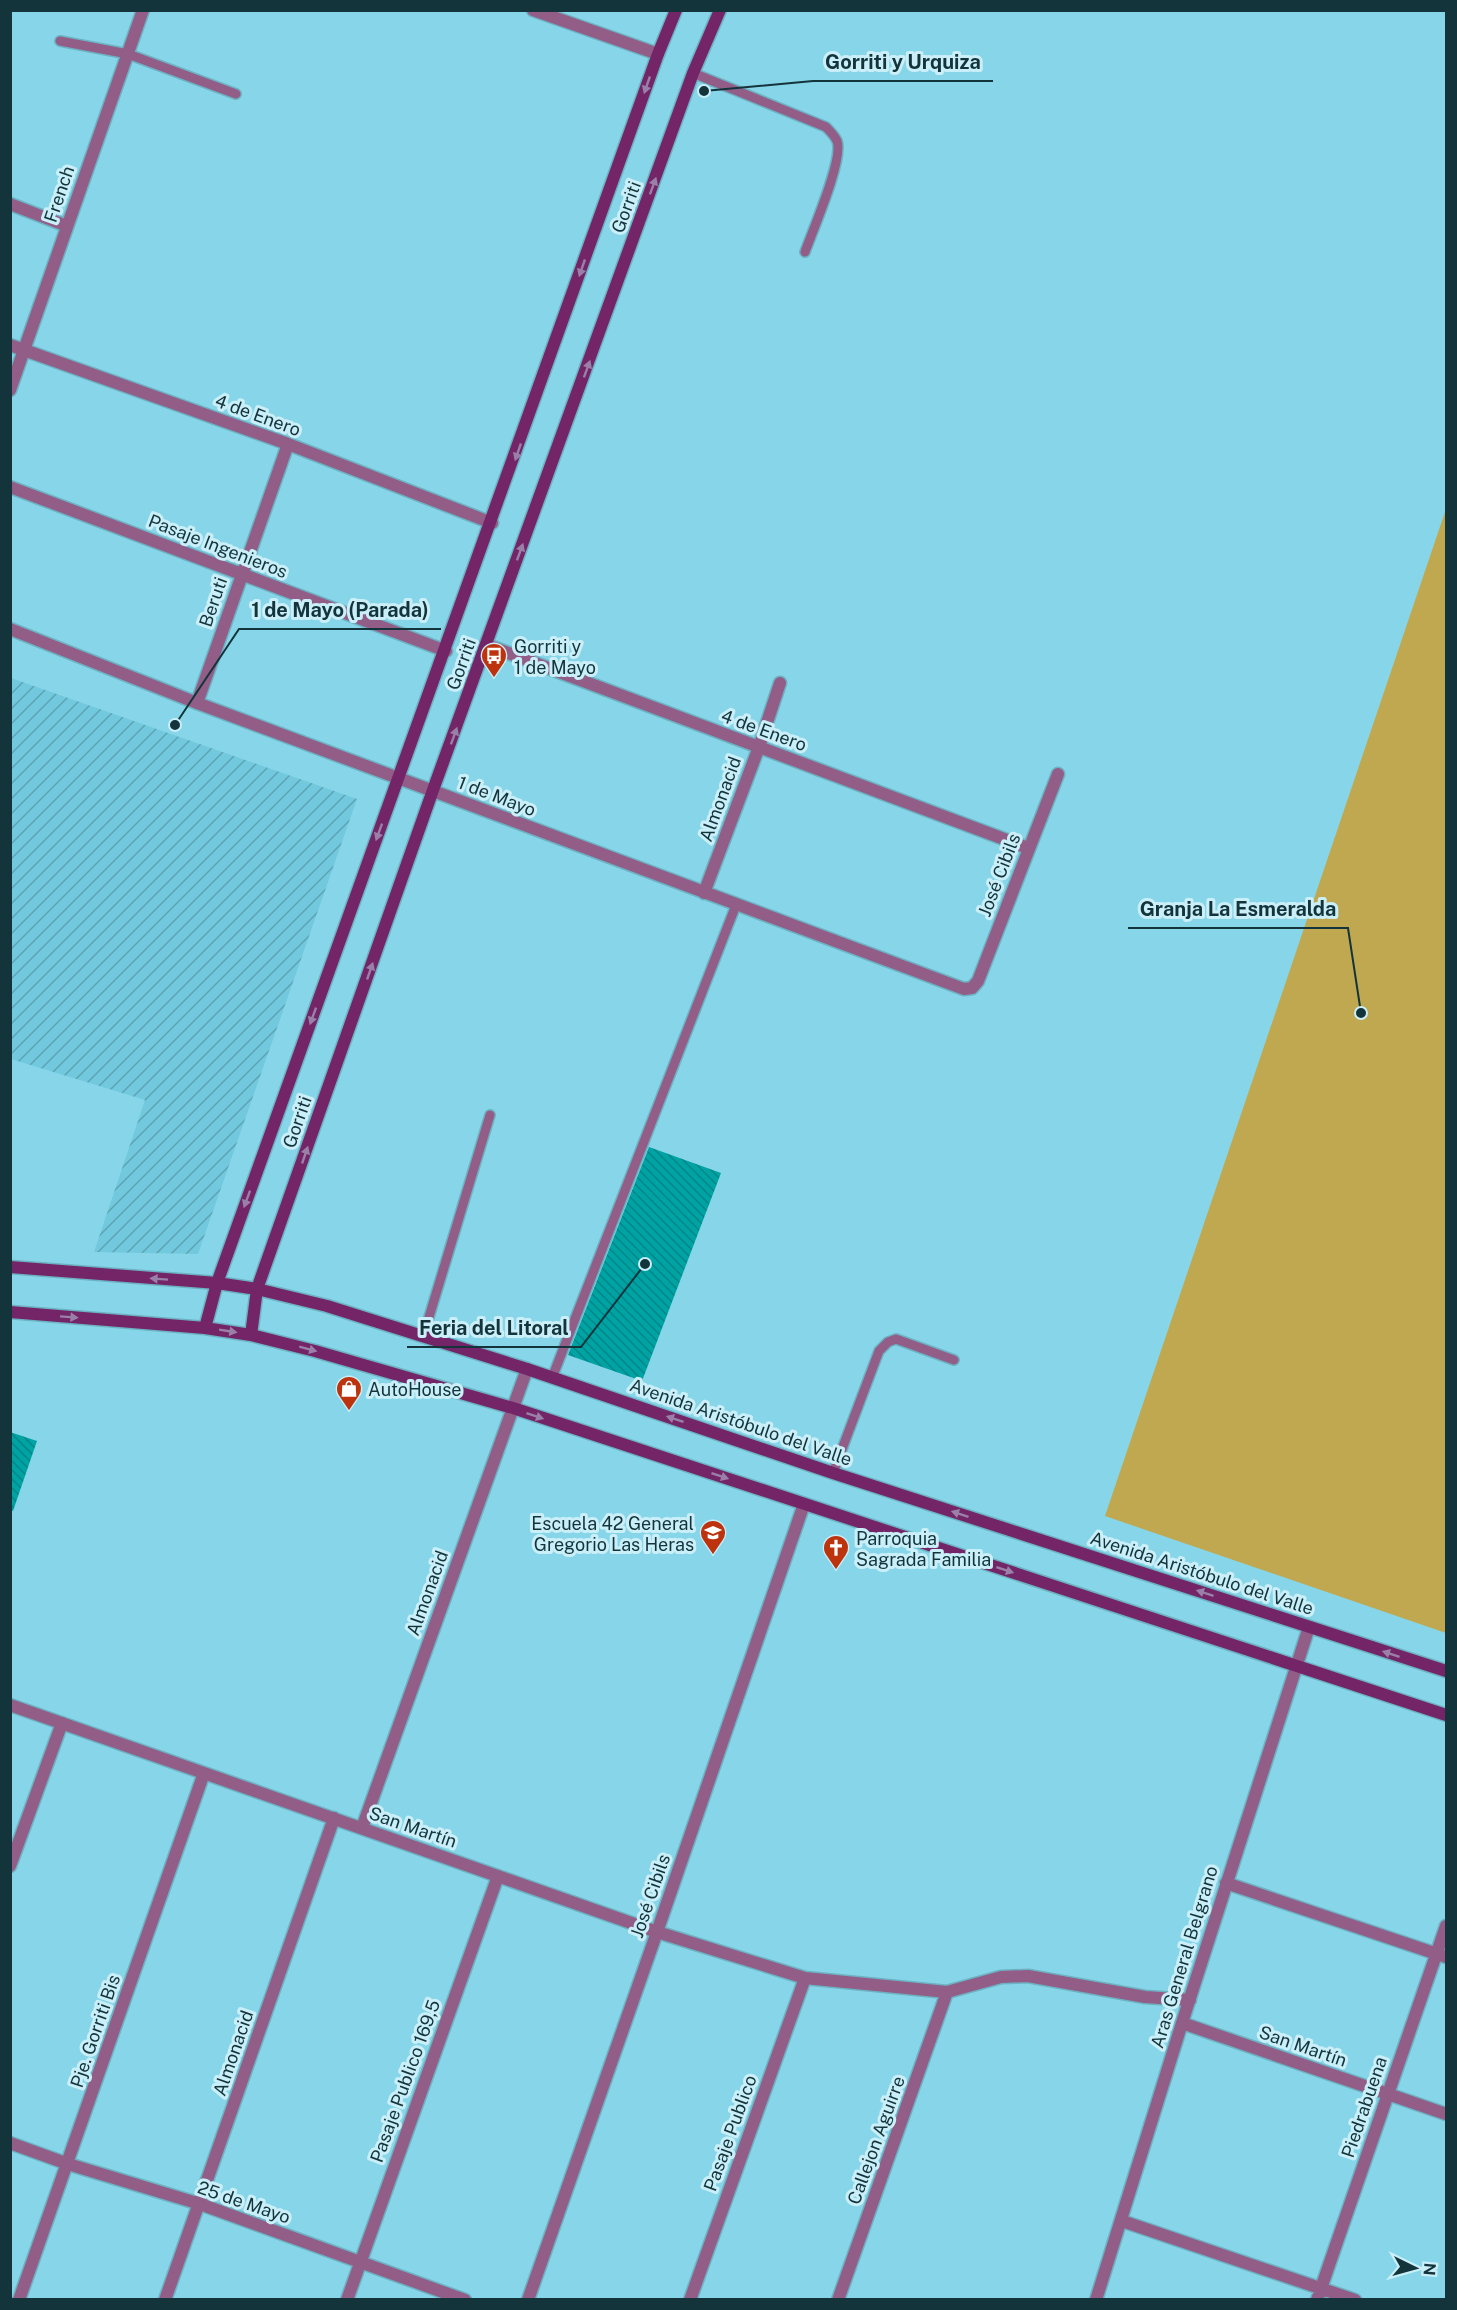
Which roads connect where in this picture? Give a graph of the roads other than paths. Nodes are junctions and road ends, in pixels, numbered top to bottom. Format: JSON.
{"nodes":[{"id":1,"x":143,"y":10,"type":"edge"},
{"id":2,"x":533,"y":10,"type":"edge"},
{"id":3,"x":676,"y":10,"type":"edge"},
{"id":4,"x":720,"y":10,"type":"edge"},
{"id":5,"x":60,"y":41,"type":"dead end"},
{"id":6,"x":128,"y":54,"type":"junction"},
{"id":7,"x":658,"y":54,"type":"junction"},
{"id":8,"x":693,"y":73,"type":"junction"},
{"id":9,"x":236,"y":94,"type":"dead end"},
{"id":10,"x":10,"y":204,"type":"edge"},
{"id":11,"x":67,"y":226,"type":"junction"},
{"id":12,"x":805,"y":252,"type":"dead end"},
{"id":13,"x":10,"y":345,"type":"edge"},
{"id":14,"x":25,"y":350,"type":"junction"},
{"id":15,"x":10,"y":390,"type":"edge"},
{"id":16,"x":288,"y":444,"type":"junction"},
{"id":17,"x":10,"y":487,"type":"edge"},
{"id":18,"x":492,"y":523,"type":"junction"},
{"id":19,"x":242,"y":574,"type":"junction"},
{"id":20,"x":10,"y":629,"type":"edge"},
{"id":21,"x":487,"y":645,"type":"junction"},
{"id":22,"x":446,"y":651,"type":"junction"},
{"id":23,"x":780,"y":683,"type":"dead end"},
{"id":24,"x":197,"y":703,"type":"junction"},
{"id":25,"x":759,"y":747,"type":"junction"},
{"id":26,"x":1058,"y":774,"type":"dead end"},
{"id":27,"x":398,"y":777,"type":"junction"},
{"id":28,"x":433,"y":790,"type":"junction"},
{"id":29,"x":1028,"y":848,"type":"junction"},
{"id":30,"x":704,"y":893,"type":"junction"},
{"id":31,"x":736,"y":905,"type":"junction"},
{"id":32,"x":972,"y":988,"type":"joint"},
{"id":33,"x":490,"y":1114,"type":"dead end"},
{"id":34,"x":10,"y":1267,"type":"edge"},
{"id":35,"x":217,"y":1283,"type":"junction"},
{"id":36,"x":257,"y":1289,"type":"junction"},
{"id":37,"x":10,"y":1312,"type":"edge"},
{"id":38,"x":205,"y":1328,"type":"junction"},
{"id":39,"x":251,"y":1335,"type":"junction"},
{"id":40,"x":423,"y":1337,"type":"junction"},
{"id":41,"x":954,"y":1360,"type":"dead end"},
{"id":42,"x":527,"y":1369,"type":"junction"},
{"id":43,"x":552,"y":1378,"type":"junction"},
{"id":44,"x":513,"y":1408,"type":"junction"},
{"id":45,"x":833,"y":1473,"type":"junction"},
{"id":46,"x":804,"y":1504,"type":"junction"},
{"id":47,"x":1309,"y":1627,"type":"junction"},
{"id":48,"x":1296,"y":1666,"type":"junction"},
{"id":49,"x":1446,"y":1671,"type":"edge"},
{"id":50,"x":10,"y":1705,"type":"edge"},
{"id":51,"x":1446,"y":1715,"type":"edge"},
{"id":52,"x":62,"y":1723,"type":"junction"},
{"id":53,"x":204,"y":1773,"type":"junction"},
{"id":54,"x":334,"y":1818,"type":"junction"},
{"id":55,"x":362,"y":1828,"type":"junction"},
{"id":56,"x":10,"y":1866,"type":"edge"},
{"id":57,"x":498,"y":1876,"type":"junction"},
{"id":58,"x":1226,"y":1883,"type":"junction"},
{"id":59,"x":1446,"y":1926,"type":"edge"},
{"id":60,"x":657,"y":1932,"type":"junction"},
{"id":61,"x":1442,"y":1956,"type":"edge"},
{"id":62,"x":805,"y":1978,"type":"junction"},
{"id":63,"x":947,"y":1992,"type":"junction"},
{"id":64,"x":1190,"y":2000,"type":"junction"},
{"id":65,"x":1182,"y":2022,"type":"junction"},
{"id":66,"x":1387,"y":2094,"type":"junction"},
{"id":67,"x":1446,"y":2114,"type":"edge"},
{"id":68,"x":10,"y":2143,"type":"edge"},
{"id":69,"x":68,"y":2164,"type":"junction"},
{"id":70,"x":200,"y":2204,"type":"junction"},
{"id":71,"x":1122,"y":2221,"type":"junction"},
{"id":72,"x":360,"y":2262,"type":"junction"},
{"id":73,"x":1319,"y":2294,"type":"edge"},
{"id":74,"x":19,"y":2300,"type":"edge"},
{"id":75,"x":165,"y":2300,"type":"edge"},
{"id":76,"x":347,"y":2300,"type":"edge"},
{"id":77,"x":465,"y":2300,"type":"edge"},
{"id":78,"x":528,"y":2300,"type":"edge"},
{"id":79,"x":690,"y":2300,"type":"edge"},
{"id":80,"x":838,"y":2300,"type":"edge"},
{"id":81,"x":1096,"y":2300,"type":"edge"},
{"id":82,"x":1354,"y":2300,"type":"edge"}],
"edges":[{"from":1,"to":6,"type":"street","name":"French"},
{"from":2,"to":7,"type":"street"},
{"from":3,"to":7,"type":"main road","name":"Gorriti"},
{"from":4,"to":8,"type":"main road","name":"Gorriti"},
{"from":5,"to":6,"type":"lane"},
{"from":6,"to":9,"type":"lane"},
{"from":6,"to":11,"type":"street","name":"French"},
{"from":7,"to":18,"type":"main road","name":"Gorriti","one_way":true},
{"from":8,"to":12,"type":"lane"},
{"from":21,"to":8,"type":"main road","name":"Gorriti","one_way":true},
{"from":10,"to":11,"type":"street"},
{"from":11,"to":14,"type":"street","name":"French"},
{"from":13,"to":14,"type":"street","name":"4 de Enero"},
{"from":14,"to":15,"type":"street","name":"French"},
{"from":14,"to":16,"type":"street","name":"4 de Enero"},
{"from":16,"to":18,"type":"street","name":"4 de Enero"},
{"from":16,"to":19,"type":"street","name":"Beruti"},
{"from":17,"to":19,"type":"street","name":"Pasaje Ingenieros"},
{"from":18,"to":22,"type":"main road","name":"Gorriti"},
{"from":19,"to":22,"type":"street","name":"Pasaje Ingenieros"},
{"from":19,"to":24,"type":"street","name":"Beruti"},
{"from":20,"to":24,"type":"street","name":"1 de Mayo"},
{"from":21,"to":25,"type":"street","name":"4 de Enero"},
{"from":28,"to":21,"type":"main road","name":"Gorriti","one_way":true},
{"from":22,"to":27,"type":"main road","name":"Gorriti"},
{"from":23,"to":25,"type":"street","name":"Almonacid"},
{"from":24,"to":27,"type":"street","name":"1 de Mayo"},
{"from":25,"to":29,"type":"street","name":"4 de Enero"},
{"from":25,"to":30,"type":"street","name":"Almonacid"},
{"from":26,"to":29,"type":"street","name":"José Cibils"},
{"from":27,"to":28,"type":"street","name":"1 de Mayo"},
{"from":27,"to":35,"type":"main road","name":"Gorriti","one_way":true},
{"from":28,"to":30,"type":"street","name":"1 de Mayo"},
{"from":36,"to":28,"type":"main road","name":"Gorriti","one_way":true},
{"from":29,"to":32,"type":"street","name":"José Cibils"},
{"from":30,"to":31,"type":"street","name":"1 de Mayo"},
{"from":31,"to":32,"type":"street","name":"1 de Mayo"},
{"from":31,"to":43,"type":"lane"},
{"from":33,"to":40,"type":"lane"},
{"from":35,"to":34,"type":"main road","name":"Avenida Aristóbulo del Valle","one_way":true},
{"from":35,"to":36,"type":"main road","name":"Avenida Aristóbulo del Valle"},
{"from":35,"to":38,"type":"main road","name":"Gorriti"},
{"from":36,"to":39,"type":"main road","name":"Gorriti"},
{"from":36,"to":40,"type":"main road","name":"Avenida Aristóbulo del Valle"},
{"from":37,"to":38,"type":"main road","one_way":true},
{"from":38,"to":39,"type":"main road","one_way":true},
{"from":39,"to":44,"type":"main road","one_way":true},
{"from":40,"to":42,"type":"main road","name":"Avenida Aristóbulo del Valle"},
{"from":41,"to":45,"type":"lane"},
{"from":42,"to":43,"type":"main road","name":"Avenida Aristóbulo del Valle"},
{"from":42,"to":44,"type":"street","name":"Almonacid"},
{"from":45,"to":43,"type":"main road","name":"Avenida Aristóbulo del Valle","one_way":true},
{"from":44,"to":46,"type":"main road","one_way":true},
{"from":44,"to":55,"type":"street","name":"Almonacid"},
{"from":47,"to":45,"type":"main road","name":"Avenida Aristóbulo del Valle","one_way":true},
{"from":46,"to":48,"type":"main road","one_way":true},
{"from":46,"to":60,"type":"street","name":"José Cibils"},
{"from":47,"to":48,"type":"street","name":"Aras General Belgrano"},
{"from":49,"to":47,"type":"main road","name":"Avenida Aristóbulo del Valle","one_way":true},
{"from":48,"to":51,"type":"main road"},
{"from":48,"to":58,"type":"street","name":"Aras General Belgrano"},
{"from":50,"to":52,"type":"street","name":"San Martín"},
{"from":52,"to":53,"type":"street","name":"San Martín"},
{"from":52,"to":56,"type":"street"},
{"from":53,"to":54,"type":"street","name":"San Martín"},
{"from":53,"to":69,"type":"street","name":"Pje. Gorriti Bis"},
{"from":54,"to":55,"type":"street","name":"San Martín"},
{"from":54,"to":70,"type":"street","name":"Almonacid"},
{"from":55,"to":57,"type":"street","name":"San Martín"},
{"from":57,"to":60,"type":"street","name":"San Martín"},
{"from":57,"to":72,"type":"street","name":"Pasaje Publico 169,5"},
{"from":58,"to":61,"type":"street"},
{"from":58,"to":64,"type":"street","name":"Aras General Belgrano"},
{"from":59,"to":61,"type":"street","name":"Piedrabuena"},
{"from":60,"to":62,"type":"street","name":"San Martín"},
{"from":60,"to":78,"type":"street","name":"José Cibils"},
{"from":61,"to":66,"type":"street","name":"Piedrabuena"},
{"from":62,"to":63,"type":"street","name":"San Martín"},
{"from":62,"to":79,"type":"street","name":"Pasaje Publico"},
{"from":63,"to":64,"type":"street"},
{"from":63,"to":80,"type":"street","name":"Callejon Aguirre"},
{"from":64,"to":65,"type":"street","name":"Aras General Belgrano"},
{"from":65,"to":66,"type":"street","name":"San Martín"},
{"from":65,"to":71,"type":"street","name":"Aras General Belgrano"},
{"from":66,"to":67,"type":"street","name":"San Martín"},
{"from":66,"to":73,"type":"street","name":"Piedrabuena"},
{"from":68,"to":69,"type":"street","name":"25 de Mayo"},
{"from":69,"to":70,"type":"street","name":"25 de Mayo"},
{"from":69,"to":74,"type":"street","name":"Pje. Gorriti Bis"},
{"from":70,"to":72,"type":"street","name":"25 de Mayo"},
{"from":70,"to":75,"type":"street","name":"Almonacid"},
{"from":71,"to":73,"type":"street"},
{"from":71,"to":81,"type":"street","name":"Aras General Belgrano"},
{"from":72,"to":76,"type":"street","name":"Pasaje Publico 169,5"},
{"from":72,"to":77,"type":"street","name":"25 de Mayo"},
{"from":73,"to":82,"type":"street"}]}
